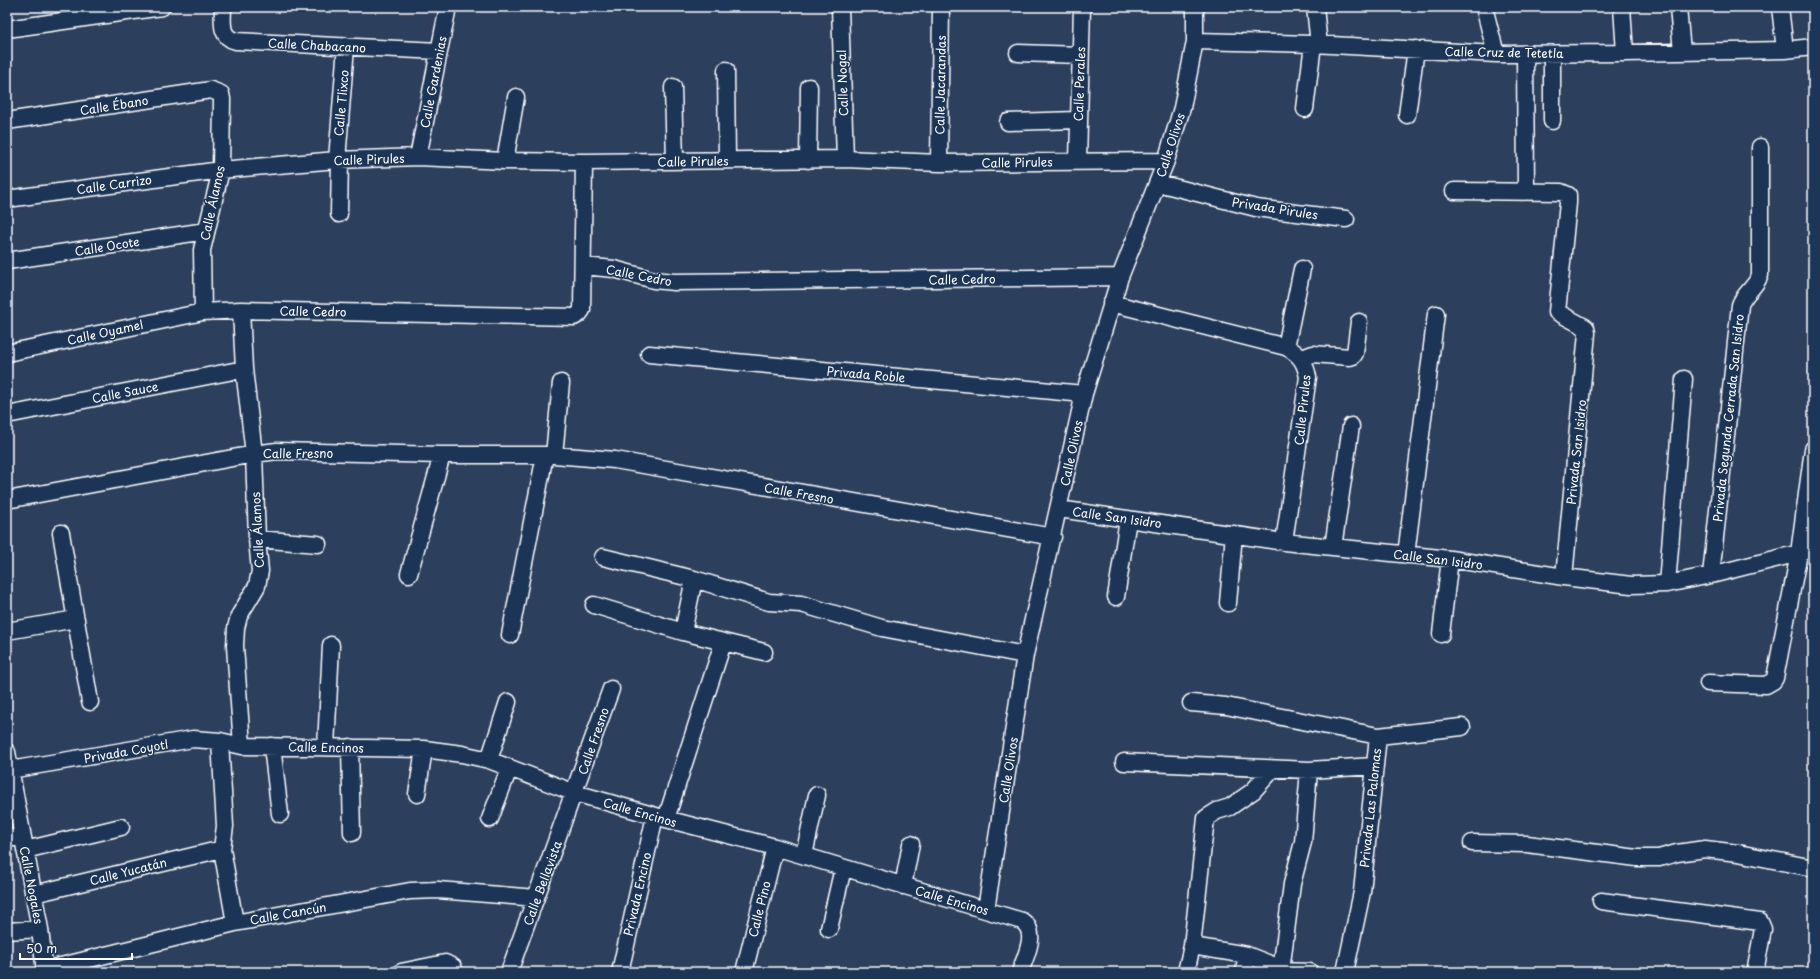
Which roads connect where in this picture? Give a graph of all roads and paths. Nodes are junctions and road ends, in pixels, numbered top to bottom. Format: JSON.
{"nodes":[{"id":1,"x":158,"y":7,"type":"edge"},
{"id":2,"x":223,"y":7,"type":"edge"},
{"id":3,"x":448,"y":7,"type":"edge"},
{"id":4,"x":840,"y":7,"type":"edge"},
{"id":5,"x":941,"y":7,"type":"edge"},
{"id":6,"x":1082,"y":7,"type":"edge"},
{"id":7,"x":1195,"y":7,"type":"edge"},
{"id":8,"x":1315,"y":7,"type":"edge"},
{"id":9,"x":1484,"y":7,"type":"edge"},
{"id":10,"x":1622,"y":7,"type":"edge"},
{"id":11,"x":1678,"y":7,"type":"edge"},
{"id":12,"x":1780,"y":7,"type":"edge"},
{"id":13,"x":53,"y":14,"type":"edge"},
{"id":14,"x":7,"y":28,"type":"edge"},
{"id":15,"x":1195,"y":41,"type":"junction"},
{"id":16,"x":1316,"y":44,"type":"junction"},
{"id":17,"x":346,"y":46,"type":"junction"},
{"id":18,"x":1813,"y":47,"type":"edge"},
{"id":19,"x":1416,"y":49,"type":"junction"},
{"id":20,"x":1785,"y":50,"type":"junction"},
{"id":21,"x":438,"y":51,"type":"junction"},
{"id":22,"x":1682,"y":52,"type":"junction"},
{"id":23,"x":1018,"y":53,"type":"dead end"},
{"id":24,"x":1625,"y":53,"type":"junction"},
{"id":25,"x":1496,"y":54,"type":"junction"},
{"id":26,"x":1525,"y":54,"type":"junction"},
{"id":27,"x":1552,"y":54,"type":"junction"},
{"id":28,"x":1080,"y":55,"type":"junction"},
{"id":29,"x":726,"y":70,"type":"dead end"},
{"id":30,"x":673,"y":87,"type":"dead end"},
{"id":31,"x":809,"y":87,"type":"dead end"},
{"id":32,"x":221,"y":94,"type":"joint"},
{"id":33,"x":516,"y":97,"type":"dead end"},
{"id":34,"x":1305,"y":109,"type":"dead end"},
{"id":35,"x":1407,"y":114,"type":"dead end"},
{"id":36,"x":1078,"y":120,"type":"junction"},
{"id":37,"x":7,"y":121,"type":"edge"},
{"id":38,"x":1552,"y":121,"type":"dead end"},
{"id":39,"x":1008,"y":122,"type":"dead end"},
{"id":40,"x":1760,"y":147,"type":"dead end"},
{"id":41,"x":418,"y":157,"type":"junction"},
{"id":42,"x":338,"y":160,"type":"junction"},
{"id":43,"x":727,"y":160,"type":"junction"},
{"id":44,"x":808,"y":160,"type":"junction"},
{"id":45,"x":845,"y":160,"type":"junction"},
{"id":46,"x":505,"y":161,"type":"junction"},
{"id":47,"x":1078,"y":161,"type":"junction"},
{"id":48,"x":584,"y":162,"type":"junction"},
{"id":49,"x":675,"y":162,"type":"junction"},
{"id":50,"x":1166,"y":162,"type":"junction"},
{"id":51,"x":939,"y":163,"type":"junction"},
{"id":52,"x":221,"y":170,"type":"junction"},
{"id":53,"x":1158,"y":183,"type":"junction"},
{"id":54,"x":1454,"y":191,"type":"dead end"},
{"id":55,"x":1526,"y":191,"type":"junction"},
{"id":56,"x":7,"y":199,"type":"edge"},
{"id":57,"x":339,"y":214,"type":"dead end"},
{"id":58,"x":1346,"y":219,"type":"dead end"},
{"id":59,"x":206,"y":231,"type":"junction"},
{"id":60,"x":7,"y":261,"type":"edge"},
{"id":61,"x":583,"y":266,"type":"junction"},
{"id":62,"x":1302,"y":269,"type":"dead end"},
{"id":63,"x":1120,"y":277,"type":"junction"},
{"id":64,"x":1112,"y":302,"type":"junction"},
{"id":65,"x":240,"y":310,"type":"junction"},
{"id":66,"x":203,"y":312,"type":"junction"},
{"id":67,"x":1436,"y":314,"type":"dead end"},
{"id":68,"x":1359,"y":322,"type":"dead end"},
{"id":69,"x":1286,"y":346,"type":"junction"},
{"id":70,"x":7,"y":353,"type":"edge"},
{"id":71,"x":649,"y":354,"type":"dead end"},
{"id":72,"x":1302,"y":358,"type":"junction"},
{"id":73,"x":244,"y":369,"type":"junction"},
{"id":74,"x":1684,"y":379,"type":"dead end"},
{"id":75,"x":561,"y":383,"type":"dead end"},
{"id":76,"x":1084,"y":394,"type":"junction"},
{"id":77,"x":7,"y":415,"type":"edge"},
{"id":78,"x":1351,"y":426,"type":"dead end"},
{"id":79,"x":1813,"y":449,"type":"edge"},
{"id":80,"x":254,"y":454,"type":"junction"},
{"id":81,"x":442,"y":455,"type":"junction"},
{"id":82,"x":549,"y":455,"type":"junction"},
{"id":83,"x":7,"y":500,"type":"edge"},
{"id":84,"x":1059,"y":509,"type":"junction"},
{"id":85,"x":1128,"y":519,"type":"junction"},
{"id":86,"x":61,"y":533,"type":"dead end"},
{"id":87,"x":1234,"y":534,"type":"junction"},
{"id":88,"x":1053,"y":537,"type":"junction"},
{"id":89,"x":257,"y":539,"type":"junction"},
{"id":90,"x":1284,"y":542,"type":"junction"},
{"id":91,"x":318,"y":544,"type":"dead end"},
{"id":92,"x":1813,"y":545,"type":"edge"},
{"id":93,"x":1333,"y":547,"type":"junction"},
{"id":94,"x":1799,"y":553,"type":"junction"},
{"id":95,"x":1406,"y":555,"type":"junction"},
{"id":96,"x":603,"y":557,"type":"dead end"},
{"id":97,"x":1450,"y":559,"type":"junction"},
{"id":98,"x":409,"y":574,"type":"dead end"},
{"id":99,"x":1711,"y":575,"type":"junction"},
{"id":100,"x":1564,"y":577,"type":"junction"},
{"id":101,"x":694,"y":579,"type":"junction"},
{"id":102,"x":1667,"y":584,"type":"junction"},
{"id":103,"x":1116,"y":597,"type":"dead end"},
{"id":104,"x":1228,"y":603,"type":"dead end"},
{"id":105,"x":594,"y":605,"type":"dead end"},
{"id":106,"x":76,"y":620,"type":"junction"},
{"id":107,"x":7,"y":631,"type":"edge"},
{"id":108,"x":683,"y":632,"type":"junction"},
{"id":109,"x":1441,"y":634,"type":"dead end"},
{"id":110,"x":510,"y":636,"type":"dead end"},
{"id":111,"x":723,"y":643,"type":"junction"},
{"id":112,"x":331,"y":645,"type":"dead end"},
{"id":113,"x":764,"y":652,"type":"dead end"},
{"id":114,"x":1026,"y":655,"type":"junction"},
{"id":115,"x":1708,"y":682,"type":"dead end"},
{"id":116,"x":611,"y":689,"type":"dead end"},
{"id":117,"x":90,"y":702,"type":"dead end"},
{"id":118,"x":508,"y":702,"type":"dead end"},
{"id":119,"x":1191,"y":702,"type":"dead end"},
{"id":120,"x":1462,"y":727,"type":"dead end"},
{"id":121,"x":1378,"y":736,"type":"junction"},
{"id":122,"x":220,"y":740,"type":"junction"},
{"id":123,"x":242,"y":746,"type":"junction"},
{"id":124,"x":272,"y":746,"type":"junction"},
{"id":125,"x":326,"y":747,"type":"junction"},
{"id":126,"x":350,"y":747,"type":"junction"},
{"id":127,"x":424,"y":749,"type":"junction"},
{"id":128,"x":8,"y":758,"type":"edge"},
{"id":129,"x":489,"y":760,"type":"junction"},
{"id":130,"x":1124,"y":762,"type":"dead end"},
{"id":131,"x":1374,"y":766,"type":"junction"},
{"id":132,"x":509,"y":768,"type":"junction"},
{"id":133,"x":1273,"y":769,"type":"junction"},
{"id":134,"x":1309,"y":770,"type":"junction"},
{"id":135,"x":575,"y":793,"type":"junction"},
{"id":136,"x":417,"y":794,"type":"dead end"},
{"id":137,"x":817,"y":795,"type":"dead end"},
{"id":138,"x":280,"y":814,"type":"dead end"},
{"id":139,"x":661,"y":818,"type":"junction"},
{"id":140,"x":490,"y":819,"type":"dead end"},
{"id":141,"x":121,"y":827,"type":"dead end"},
{"id":142,"x":352,"y":833,"type":"dead end"},
{"id":143,"x":7,"y":838,"type":"edge"},
{"id":144,"x":1472,"y":843,"type":"dead end"},
{"id":145,"x":24,"y":844,"type":"junction"},
{"id":146,"x":911,"y":844,"type":"dead end"},
{"id":147,"x":775,"y":847,"type":"junction"},
{"id":148,"x":222,"y":849,"type":"junction"},
{"id":149,"x":804,"y":856,"type":"junction"},
{"id":150,"x":843,"y":868,"type":"junction"},
{"id":151,"x":1813,"y":868,"type":"edge"},
{"id":152,"x":902,"y":886,"type":"junction"},
{"id":153,"x":34,"y":894,"type":"junction"},
{"id":154,"x":536,"y":898,"type":"junction"},
{"id":155,"x":1601,"y":901,"type":"dead end"},
{"id":156,"x":986,"y":910,"type":"junction"},
{"id":157,"x":235,"y":923,"type":"junction"},
{"id":158,"x":40,"y":929,"type":"junction"},
{"id":159,"x":829,"y":929,"type":"dead end"},
{"id":160,"x":7,"y":931,"type":"edge"},
{"id":161,"x":1192,"y":946,"type":"junction"},
{"id":162,"x":1247,"y":955,"type":"junction"},
{"id":163,"x":1273,"y":969,"type":"edge"},
{"id":164,"x":45,"y":971,"type":"edge"},
{"id":165,"x":401,"y":972,"type":"edge"},
{"id":166,"x":455,"y":972,"type":"edge"},
{"id":167,"x":509,"y":972,"type":"edge"},
{"id":168,"x":620,"y":972,"type":"edge"},
{"id":169,"x":744,"y":972,"type":"edge"},
{"id":170,"x":1020,"y":972,"type":"edge"},
{"id":171,"x":1186,"y":972,"type":"edge"},
{"id":172,"x":1244,"y":972,"type":"edge"},
{"id":173,"x":1310,"y":972,"type":"edge"},
{"id":174,"x":1345,"y":972,"type":"edge"},
{"id":175,"x":1755,"y":972,"type":"edge"}],
"edges":[{"from":1,"to":13,"type":"street"},
{"from":2,"to":17,"type":"street","name":"Calle Chabacano"},
{"from":3,"to":21,"type":"street","name":"Calle Gardenias"},
{"from":4,"to":45,"type":"street","name":"Calle Nogal"},
{"from":5,"to":51,"type":"street","name":"Calle Jacarandas"},
{"from":6,"to":28,"type":"street","name":"Calle Perales"},
{"from":7,"to":15,"type":"street","name":"Calle Olivos"},
{"from":8,"to":16,"type":"street"},
{"from":9,"to":25,"type":"street"},
{"from":10,"to":24,"type":"street"},
{"from":11,"to":22,"type":"street"},
{"from":12,"to":20,"type":"street"},
{"from":13,"to":14,"type":"street"},
{"from":15,"to":16,"type":"street","name":"Calle Cruz de Tetetla"},
{"from":15,"to":50,"type":"street","name":"Calle Olivos"},
{"from":16,"to":19,"type":"street","name":"Calle Cruz de Tetetla"},
{"from":16,"to":34,"type":"street"},
{"from":17,"to":21,"type":"street","name":"Calle Chabacano"},
{"from":17,"to":42,"type":"street","name":"Calle Tlixco"},
{"from":18,"to":20,"type":"street","name":"Calle Cruz de Tetetla"},
{"from":19,"to":25,"type":"street","name":"Calle Cruz de Tetetla"},
{"from":19,"to":35,"type":"street"},
{"from":20,"to":22,"type":"street","name":"Calle Cruz de Tetetla"},
{"from":21,"to":41,"type":"street","name":"Calle Gardenias"},
{"from":22,"to":24,"type":"street","name":"Calle Cruz de Tetetla"},
{"from":23,"to":28,"type":"street"},
{"from":24,"to":27,"type":"street","name":"Calle Cruz de Tetetla"},
{"from":25,"to":26,"type":"street","name":"Calle Cruz de Tetetla"},
{"from":26,"to":27,"type":"street","name":"Calle Cruz de Tetetla"},
{"from":26,"to":55,"type":"street"},
{"from":27,"to":38,"type":"street"},
{"from":28,"to":36,"type":"street","name":"Calle Perales"},
{"from":29,"to":43,"type":"street"},
{"from":30,"to":49,"type":"street"},
{"from":31,"to":44,"type":"street"},
{"from":32,"to":37,"type":"street","name":"Calle Ébano"},
{"from":32,"to":52,"type":"street","name":"Calle Álamos"},
{"from":33,"to":46,"type":"street"},
{"from":36,"to":39,"type":"street"},
{"from":36,"to":47,"type":"street","name":"Calle Perales"},
{"from":40,"to":99,"type":"street","name":"Privada Segunda Cerrada San Isidro"},
{"from":41,"to":42,"type":"street","name":"Calle Pirules"},
{"from":41,"to":46,"type":"street","name":"Calle Pirules"},
{"from":42,"to":52,"type":"street","name":"Calle Pirules"},
{"from":42,"to":57,"type":"street","name":"Calle Tlixco"},
{"from":43,"to":44,"type":"street","name":"Calle Pirules"},
{"from":43,"to":49,"type":"street","name":"Calle Pirules"},
{"from":44,"to":45,"type":"street","name":"Calle Pirules"},
{"from":45,"to":51,"type":"street","name":"Calle Pirules"},
{"from":46,"to":48,"type":"street","name":"Calle Pirules"},
{"from":47,"to":50,"type":"street","name":"Calle Pirules"},
{"from":47,"to":51,"type":"street","name":"Calle Pirules"},
{"from":48,"to":49,"type":"street","name":"Calle Pirules"},
{"from":48,"to":61,"type":"street"},
{"from":50,"to":53,"type":"street","name":"Calle Olivos"},
{"from":52,"to":56,"type":"street","name":"Calle Carrizo"},
{"from":52,"to":59,"type":"street","name":"Calle Álamos"},
{"from":53,"to":58,"type":"street","name":"Privada Pirules"},
{"from":53,"to":63,"type":"street","name":"Calle Olivos"},
{"from":54,"to":55,"type":"street"},
{"from":55,"to":100,"type":"street","name":"Privada San Isidro"},
{"from":59,"to":60,"type":"street","name":"Calle Ocote"},
{"from":59,"to":66,"type":"street","name":"Calle Álamos"},
{"from":61,"to":63,"type":"street","name":"Calle Cedro"},
{"from":61,"to":65,"type":"street","name":"Calle Cedro"},
{"from":62,"to":69,"type":"street"},
{"from":63,"to":64,"type":"street","name":"Calle Olivos"},
{"from":64,"to":69,"type":"street","name":"Calle Pirules"},
{"from":64,"to":76,"type":"street","name":"Calle Olivos"},
{"from":65,"to":66,"type":"street","name":"Calle Cedro"},
{"from":65,"to":73,"type":"street","name":"Calle Álamos"},
{"from":66,"to":70,"type":"street","name":"Calle Oyamel"},
{"from":67,"to":95,"type":"street"},
{"from":68,"to":72,"type":"street"},
{"from":69,"to":72,"type":"street","name":"Calle Pirules"},
{"from":71,"to":76,"type":"street","name":"Privada Roble"},
{"from":72,"to":90,"type":"street","name":"Calle Pirules"},
{"from":73,"to":77,"type":"street","name":"Calle Sauce"},
{"from":73,"to":80,"type":"street","name":"Calle Álamos"},
{"from":74,"to":102,"type":"street"},
{"from":75,"to":82,"type":"street"},
{"from":76,"to":84,"type":"street","name":"Calle Olivos"},
{"from":78,"to":93,"type":"street"},
{"from":79,"to":94,"type":"street"},
{"from":80,"to":81,"type":"street","name":"Calle Fresno"},
{"from":80,"to":83,"type":"street","name":"Calle Fresno"},
{"from":80,"to":89,"type":"street","name":"Calle Álamos"},
{"from":81,"to":82,"type":"street","name":"Calle Fresno"},
{"from":81,"to":98,"type":"street"},
{"from":82,"to":88,"type":"street","name":"Calle Fresno"},
{"from":82,"to":110,"type":"street"},
{"from":84,"to":85,"type":"street","name":"Calle San Isidro"},
{"from":84,"to":88,"type":"street","name":"Calle Olivos"},
{"from":85,"to":87,"type":"street","name":"Calle San Isidro"},
{"from":85,"to":103,"type":"street"},
{"from":86,"to":106,"type":"street"},
{"from":87,"to":90,"type":"street","name":"Calle San Isidro"},
{"from":87,"to":104,"type":"street"},
{"from":88,"to":114,"type":"street","name":"Calle Olivos"},
{"from":89,"to":91,"type":"street"},
{"from":89,"to":123,"type":"street","name":"Calle Álamos"},
{"from":90,"to":93,"type":"street","name":"Calle San Isidro"},
{"from":92,"to":94,"type":"street","name":"Calle San Isidro"},
{"from":93,"to":95,"type":"street","name":"Calle San Isidro"},
{"from":94,"to":99,"type":"street","name":"Calle San Isidro"},
{"from":94,"to":115,"type":"street"},
{"from":95,"to":97,"type":"street","name":"Calle San Isidro"},
{"from":96,"to":101,"type":"street"},
{"from":97,"to":100,"type":"street","name":"Calle San Isidro"},
{"from":97,"to":109,"type":"street"},
{"from":99,"to":102,"type":"street","name":"Calle San Isidro"},
{"from":100,"to":102,"type":"street","name":"Calle San Isidro"},
{"from":101,"to":108,"type":"street"},
{"from":101,"to":114,"type":"street"},
{"from":105,"to":108,"type":"street"},
{"from":106,"to":107,"type":"street"},
{"from":106,"to":117,"type":"street"},
{"from":108,"to":111,"type":"street"},
{"from":111,"to":113,"type":"street"},
{"from":111,"to":139,"type":"street","name":"Privada Encino"},
{"from":112,"to":125,"type":"street"},
{"from":114,"to":156,"type":"street","name":"Calle Olivos"},
{"from":116,"to":135,"type":"street","name":"Calle Fresno"},
{"from":118,"to":129,"type":"street"},
{"from":119,"to":121,"type":"street","name":"Privada Las Palomas"},
{"from":120,"to":121,"type":"street"},
{"from":121,"to":131,"type":"street","name":"Privada Las Palomas"},
{"from":122,"to":123,"type":"street","name":"Privada Coyotl"},
{"from":122,"to":128,"type":"street","name":"Privada Coyotl"},
{"from":122,"to":148,"type":"street"},
{"from":123,"to":124,"type":"street","name":"Calle Encinos"},
{"from":124,"to":125,"type":"street","name":"Calle Encinos"},
{"from":124,"to":138,"type":"street"},
{"from":125,"to":126,"type":"street","name":"Calle Encinos"},
{"from":126,"to":127,"type":"street","name":"Calle Encinos"},
{"from":126,"to":142,"type":"street"},
{"from":127,"to":129,"type":"street","name":"Calle Encinos"},
{"from":127,"to":136,"type":"street"},
{"from":128,"to":145,"type":"street","name":"Calle Nogales"},
{"from":129,"to":132,"type":"street","name":"Calle Encinos"},
{"from":130,"to":133,"type":"street"},
{"from":131,"to":134,"type":"street"},
{"from":131,"to":174,"type":"street","name":"Privada Las Palomas"},
{"from":132,"to":135,"type":"street","name":"Calle Encinos"},
{"from":132,"to":140,"type":"street"},
{"from":133,"to":134,"type":"street"},
{"from":133,"to":161,"type":"street"},
{"from":134,"to":163,"type":"street"},
{"from":135,"to":139,"type":"street","name":"Calle Encinos"},
{"from":135,"to":154,"type":"street","name":"Calle Bellavista"},
{"from":137,"to":149,"type":"street"},
{"from":139,"to":147,"type":"street","name":"Calle Encinos"},
{"from":139,"to":168,"type":"street","name":"Privada Encino"},
{"from":141,"to":145,"type":"street"},
{"from":143,"to":145,"type":"street"},
{"from":144,"to":151,"type":"street"},
{"from":145,"to":153,"type":"street","name":"Calle Nogales"},
{"from":146,"to":152,"type":"street"},
{"from":147,"to":149,"type":"street","name":"Calle Encinos"},
{"from":147,"to":169,"type":"street","name":"Calle Pino"},
{"from":148,"to":153,"type":"street","name":"Calle Yucatán"},
{"from":148,"to":157,"type":"street"},
{"from":149,"to":150,"type":"street","name":"Calle Encinos"},
{"from":150,"to":152,"type":"street","name":"Calle Encinos"},
{"from":150,"to":159,"type":"street"},
{"from":152,"to":156,"type":"street","name":"Calle Encinos"},
{"from":153,"to":158,"type":"street","name":"Calle Nogales"},
{"from":154,"to":157,"type":"street","name":"Calle Cancún"},
{"from":154,"to":167,"type":"street","name":"Calle Bellavista"},
{"from":155,"to":175,"type":"street"},
{"from":156,"to":170,"type":"street","name":"Calle Encinos"},
{"from":157,"to":164,"type":"street","name":"Calle Cancún"},
{"from":158,"to":160,"type":"street"},
{"from":158,"to":164,"type":"street","name":"Calle Nogales"},
{"from":161,"to":162,"type":"street"},
{"from":161,"to":171,"type":"street"},
{"from":162,"to":163,"type":"street"},
{"from":162,"to":172,"type":"street"},
{"from":163,"to":173,"type":"street"},
{"from":165,"to":166,"type":"street"}]}
